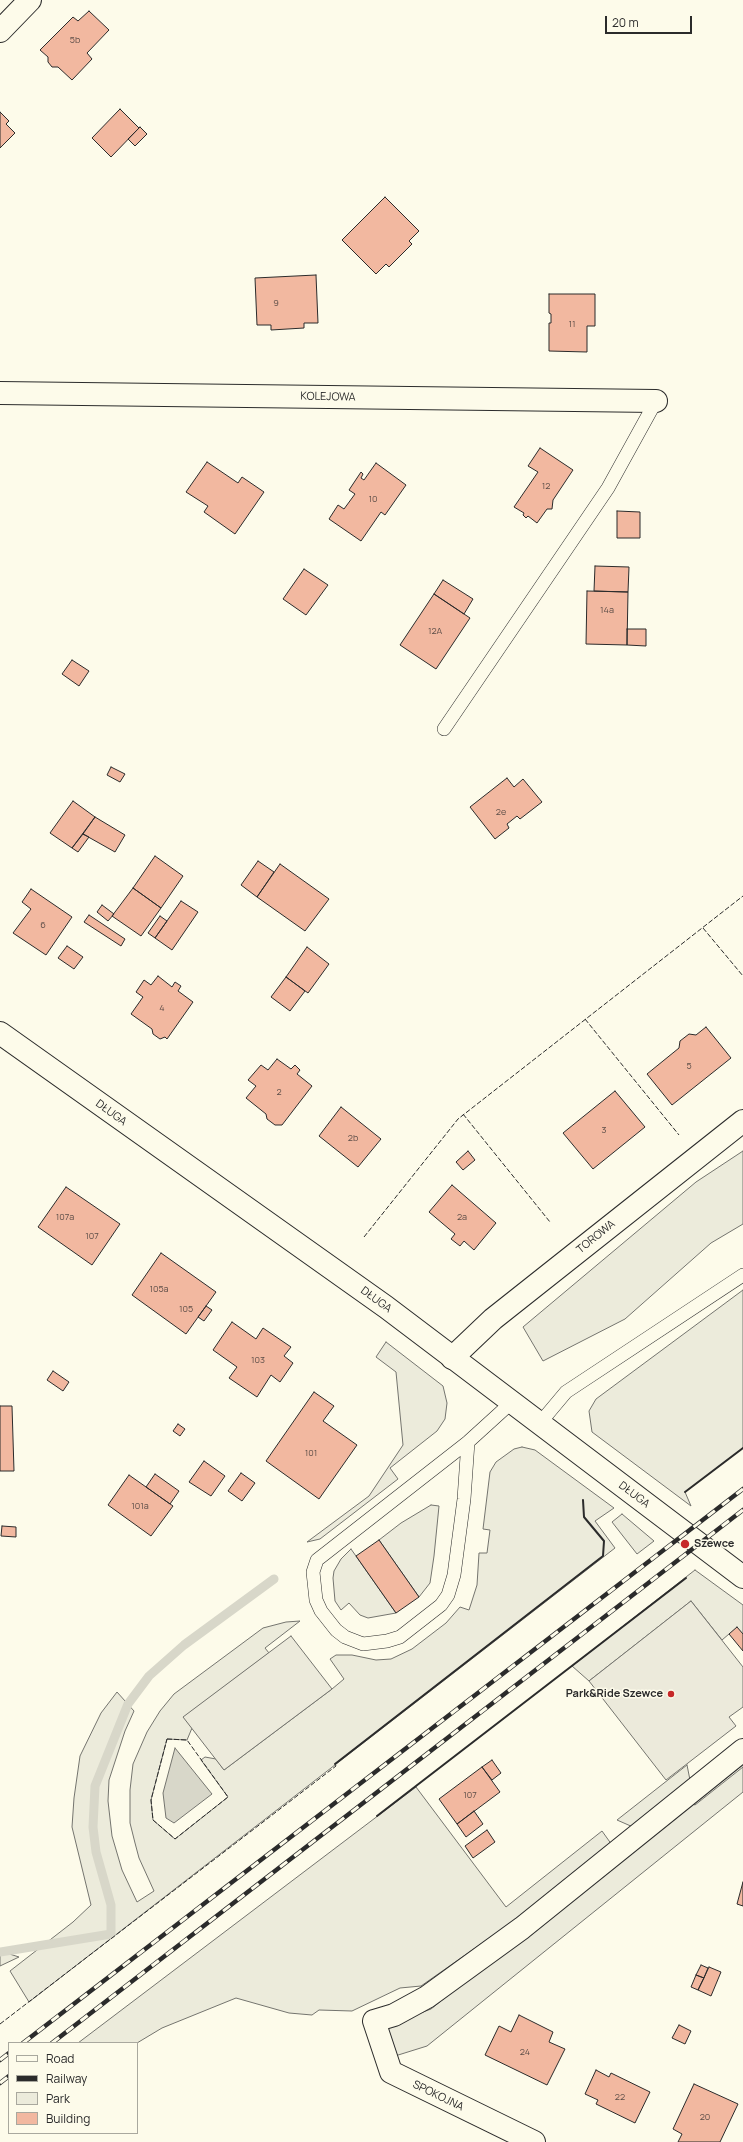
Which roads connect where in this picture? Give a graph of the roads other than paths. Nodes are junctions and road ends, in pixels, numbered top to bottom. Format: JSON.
{"nodes":[{"id":1,"x":30,"y":0,"type":"edge"},
{"id":2,"x":0,"y":31,"type":"edge"},
{"id":3,"x":0,"y":393,"type":"edge"},
{"id":4,"x":656,"y":401,"type":"joint"},
{"id":5,"x":444,"y":729,"type":"dead end"},
{"id":6,"x":0,"y":1034,"type":"edge"},
{"id":7,"x":743,"y":1121,"type":"edge"},
{"id":8,"x":743,"y":1275,"type":"edge"},
{"id":9,"x":452,"y":1358,"type":"junction"},
{"id":10,"x":512,"y":1402,"type":"junction"},
{"id":11,"x":540,"y":1423,"type":"junction"},
{"id":12,"x":468,"y":1442,"type":"junction"},
{"id":13,"x":743,"y":1577,"type":"edge"},
{"id":14,"x":743,"y":1750,"type":"edge"},
{"id":15,"x":534,"y":2142,"type":"edge"}],
"edges":[{"from":1,"to":2,"type":"street"},
{"from":3,"to":4,"type":"street","name":"KOLEJOWA"},
{"from":4,"to":5,"type":"lane"},
{"from":6,"to":9,"type":"street","name":"DŁUGA"},
{"from":7,"to":9,"type":"street","name":"TOROWA"},
{"from":8,"to":11,"type":"lane"},
{"from":9,"to":10,"type":"street","name":"DŁUGA"},
{"from":10,"to":11,"type":"street","name":"DŁUGA"},
{"from":10,"to":12,"type":"lane"},
{"from":11,"to":13,"type":"street","name":"DŁUGA"},
{"from":12,"to":12,"type":"lane"},
{"from":14,"to":15,"type":"street","name":"SPOKOJNA"}]}
